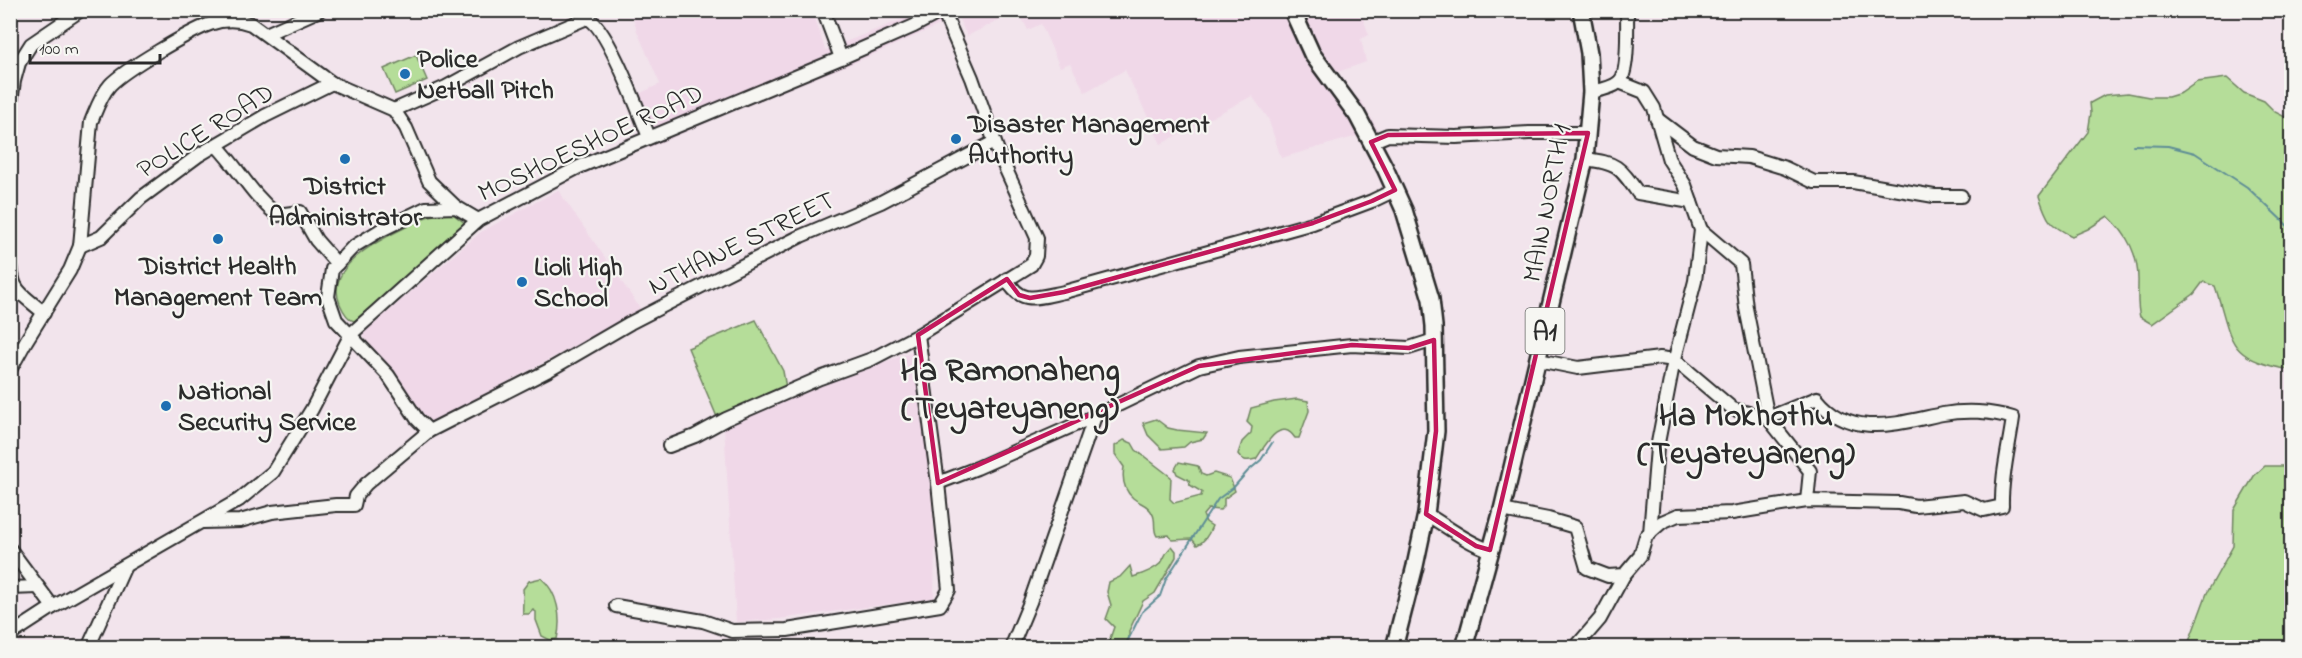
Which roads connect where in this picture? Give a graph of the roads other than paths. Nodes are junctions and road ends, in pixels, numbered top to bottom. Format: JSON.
{"nodes":[{"id":1,"x":81,"y":10,"type":"edge"},
{"id":2,"x":320,"y":10,"type":"edge"},
{"id":3,"x":823,"y":10,"type":"edge"},
{"id":4,"x":1292,"y":10,"type":"edge"},
{"id":5,"x":1581,"y":10,"type":"edge"},
{"id":6,"x":1627,"y":10,"type":"edge"},
{"id":7,"x":944,"y":11,"type":"edge"},
{"id":8,"x":266,"y":34,"type":"junction"},
{"id":9,"x":841,"y":58,"type":"junction"},
{"id":10,"x":1619,"y":82,"type":"junction"},
{"id":11,"x":332,"y":83,"type":"junction"},
{"id":12,"x":1591,"y":92,"type":"junction"},
{"id":13,"x":10,"y":110,"type":"edge"},
{"id":14,"x":394,"y":110,"type":"junction"},
{"id":15,"x":1656,"y":118,"type":"junction"},
{"id":16,"x":1588,"y":133,"type":"junction"},
{"id":17,"x":649,"y":137,"type":"junction"},
{"id":18,"x":994,"y":142,"type":"junction"},
{"id":19,"x":1371,"y":142,"type":"junction"},
{"id":20,"x":217,"y":146,"type":"junction"},
{"id":21,"x":1585,"y":159,"type":"junction"},
{"id":22,"x":1395,"y":190,"type":"junction"},
{"id":23,"x":1961,"y":196,"type":"dead end"},
{"id":24,"x":1691,"y":202,"type":"junction"},
{"id":25,"x":456,"y":207,"type":"junction"},
{"id":26,"x":478,"y":220,"type":"junction"},
{"id":27,"x":1701,"y":230,"type":"junction"},
{"id":28,"x":80,"y":246,"type":"junction"},
{"id":29,"x":10,"y":250,"type":"edge"},
{"id":30,"x":337,"y":264,"type":"junction"},
{"id":31,"x":1007,"y":279,"type":"junction"},
{"id":32,"x":44,"y":313,"type":"junction"},
{"id":33,"x":351,"y":334,"type":"junction"},
{"id":34,"x":918,"y":335,"type":"junction"},
{"id":35,"x":1434,"y":340,"type":"junction"},
{"id":36,"x":1538,"y":360,"type":"junction"},
{"id":37,"x":1675,"y":360,"type":"junction"},
{"id":38,"x":10,"y":370,"type":"edge"},
{"id":39,"x":1095,"y":416,"type":"junction"},
{"id":40,"x":1768,"y":418,"type":"junction"},
{"id":41,"x":429,"y":431,"type":"junction"},
{"id":42,"x":669,"y":446,"type":"dead end"},
{"id":43,"x":938,"y":483,"type":"junction"},
{"id":44,"x":1807,"y":501,"type":"junction"},
{"id":45,"x":1502,"y":510,"type":"junction"},
{"id":46,"x":1426,"y":513,"type":"junction"},
{"id":47,"x":202,"y":522,"type":"junction"},
{"id":48,"x":1650,"y":532,"type":"junction"},
{"id":49,"x":10,"y":549,"type":"edge"},
{"id":50,"x":1490,"y":550,"type":"junction"},
{"id":51,"x":125,"y":566,"type":"junction"},
{"id":52,"x":1624,"y":575,"type":"junction"},
{"id":53,"x":38,"y":587,"type":"junction"},
{"id":54,"x":10,"y":588,"type":"edge"},
{"id":55,"x":616,"y":606,"type":"dead end"},
{"id":56,"x":53,"y":607,"type":"junction"},
{"id":57,"x":10,"y":635,"type":"edge"},
{"id":58,"x":88,"y":648,"type":"edge"},
{"id":59,"x":1011,"y":648,"type":"edge"},
{"id":60,"x":1394,"y":648,"type":"edge"},
{"id":61,"x":1464,"y":648,"type":"edge"},
{"id":62,"x":1575,"y":648,"type":"edge"}],
"edges":[{"from":1,"to":13,"type":"street"},
{"from":2,"to":8,"type":"street"},
{"from":3,"to":9,"type":"street"},
{"from":4,"to":19,"type":"main road"},
{"from":5,"to":12,"type":"main road","name":"MAIN NORTH 1","number":"A1"},
{"from":6,"to":10,"type":"street"},
{"from":7,"to":9,"type":"street","name":"MOSHOESHOE ROAD"},
{"from":7,"to":18,"type":"street"},
{"from":8,"to":11,"type":"street","name":"POLICE ROAD"},
{"from":8,"to":28,"type":"street","name":"POLICE ROAD"},
{"from":9,"to":17,"type":"street","name":"MOSHOESHOE ROAD"},
{"from":10,"to":12,"type":"street"},
{"from":10,"to":15,"type":"street"},
{"from":11,"to":14,"type":"street","name":"POLICE ROAD"},
{"from":11,"to":20,"type":"street","name":"POLICE ROAD"},
{"from":12,"to":16,"type":"main road","name":"MAIN NORTH 1","number":"A1"},
{"from":14,"to":17,"type":"street"},
{"from":14,"to":25,"type":"street"},
{"from":15,"to":23,"type":"street"},
{"from":15,"to":24,"type":"street"},
{"from":16,"to":19,"type":"street"},
{"from":16,"to":21,"type":"main road","name":"MAIN NORTH 1","number":"A1"},
{"from":17,"to":26,"type":"street","name":"MOSHOESHOE ROAD"},
{"from":18,"to":31,"type":"street"},
{"from":18,"to":41,"type":"street","name":"NTHANE STREET"},
{"from":19,"to":22,"type":"main road"},
{"from":20,"to":28,"type":"street","name":"POLICE ROAD"},
{"from":20,"to":30,"type":"street"},
{"from":21,"to":24,"type":"street"},
{"from":21,"to":36,"type":"main road","name":"MAIN NORTH 1","number":"A1"},
{"from":22,"to":31,"type":"street"},
{"from":22,"to":35,"type":"main road"},
{"from":24,"to":27,"type":"street"},
{"from":25,"to":26,"type":"street"},
{"from":25,"to":30,"type":"street"},
{"from":26,"to":33,"type":"street","name":"MOSHOESHOE ROAD"},
{"from":27,"to":37,"type":"street"},
{"from":27,"to":40,"type":"street"},
{"from":28,"to":32,"type":"street","name":"POLICE ROAD"},
{"from":29,"to":32,"type":"street"},
{"from":30,"to":33,"type":"street"},
{"from":31,"to":34,"type":"street"},
{"from":32,"to":38,"type":"street","name":"POLICE ROAD"},
{"from":33,"to":41,"type":"street"},
{"from":33,"to":47,"type":"street","name":"MOSHOESHOE ROAD"},
{"from":34,"to":42,"type":"street"},
{"from":34,"to":43,"type":"street"},
{"from":35,"to":39,"type":"street"},
{"from":35,"to":46,"type":"main road"},
{"from":36,"to":37,"type":"street"},
{"from":36,"to":45,"type":"main road","name":"MAIN NORTH 1","number":"A1"},
{"from":37,"to":40,"type":"street"},
{"from":37,"to":48,"type":"street"},
{"from":39,"to":43,"type":"street"},
{"from":39,"to":59,"type":"street"},
{"from":40,"to":44,"type":"street"},
{"from":40,"to":44,"type":"street"},
{"from":41,"to":47,"type":"street","name":"NTHANE STREET"},
{"from":43,"to":55,"type":"street"},
{"from":44,"to":48,"type":"street"},
{"from":45,"to":50,"type":"main road","name":"MAIN NORTH 1","number":"A1"},
{"from":45,"to":52,"type":"street"},
{"from":46,"to":50,"type":"street"},
{"from":46,"to":60,"type":"main road"},
{"from":47,"to":51,"type":"street","name":"MOSHOESHOE ROAD"},
{"from":48,"to":52,"type":"street"},
{"from":49,"to":53,"type":"street"},
{"from":50,"to":61,"type":"main road","name":"MAIN NORTH 1","number":"A1"},
{"from":51,"to":56,"type":"street","name":"MOSHOESHOE ROAD"},
{"from":51,"to":58,"type":"street"},
{"from":52,"to":62,"type":"street"},
{"from":53,"to":54,"type":"street"},
{"from":53,"to":56,"type":"street"},
{"from":56,"to":57,"type":"street","name":"MOSHOESHOE ROAD"}]}
